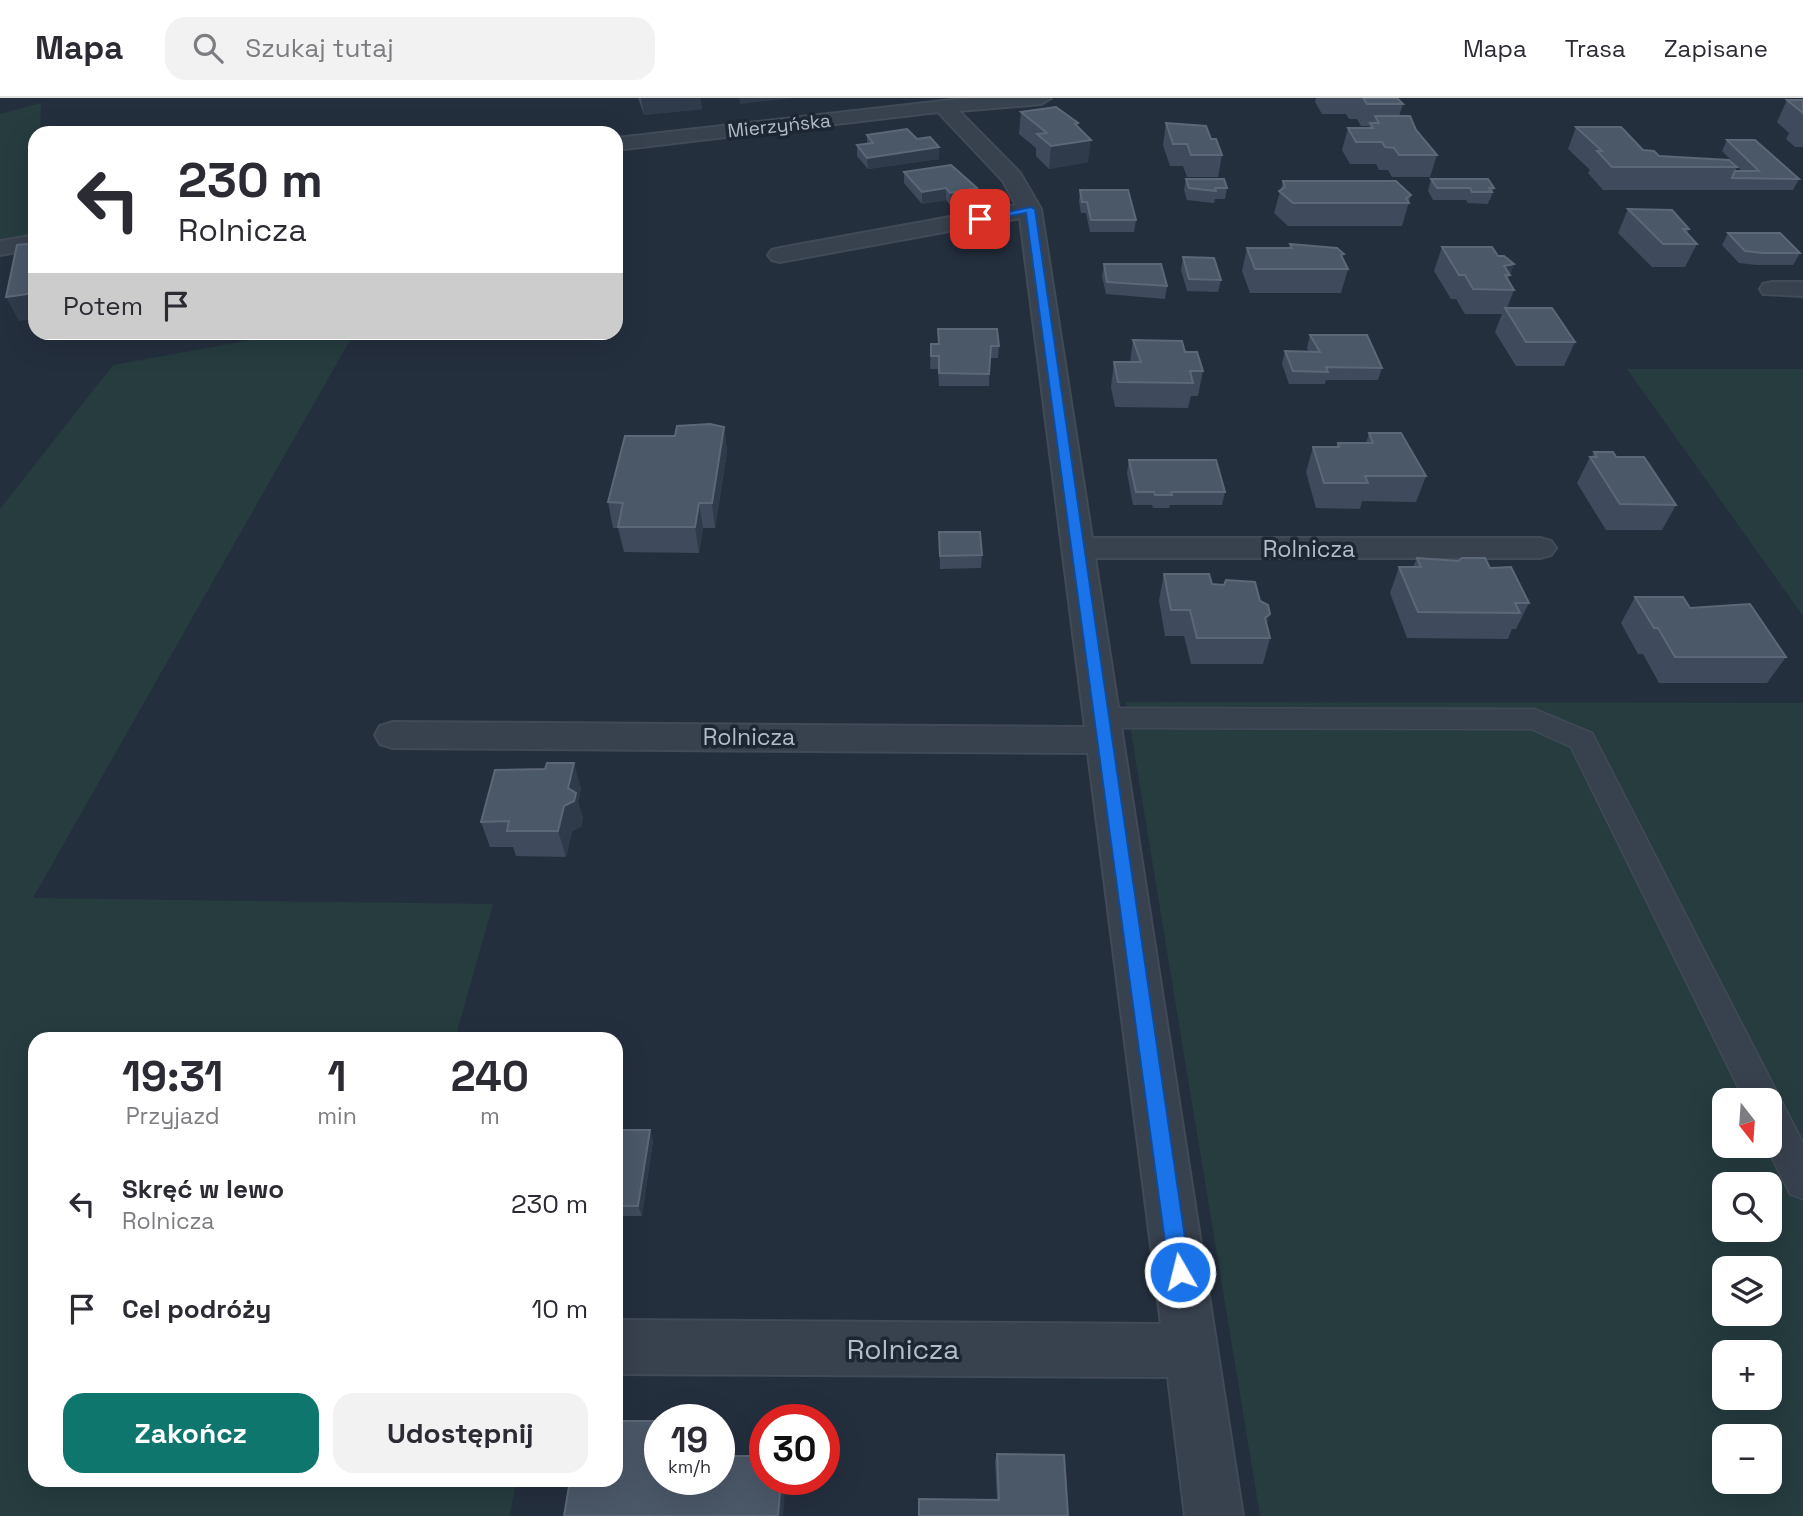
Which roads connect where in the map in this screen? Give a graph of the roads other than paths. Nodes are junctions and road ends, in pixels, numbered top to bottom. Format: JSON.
{"nodes":[{"id":1,"x":1041,"y":98,"type":"edge"},
{"id":2,"x":943,"y":106,"type":"junction"},
{"id":3,"x":623,"y":143,"type":"edge"},
{"id":4,"x":1031,"y":209,"type":"junction"},
{"id":5,"x":28,"y":243,"type":"edge"},
{"id":6,"x":0,"y":248,"type":"edge"},
{"id":7,"x":780,"y":255,"type":"dead end"},
{"id":8,"x":1772,"y":289,"type":"dead end"},
{"id":9,"x":1803,"y":289,"type":"edge"},
{"id":10,"x":1077,"y":548,"type":"junction"},
{"id":11,"x":1541,"y":548,"type":"dead end"},
{"id":12,"x":1102,"y":729,"type":"junction"},
{"id":13,"x":393,"y":735,"type":"dead end"},
{"id":14,"x":1756,"y":1088,"type":"edge"},
{"id":15,"x":1782,"y":1140,"type":"edge"},
{"id":16,"x":1803,"y":1181,"type":"edge"},
{"id":17,"x":623,"y":1347,"type":"edge"},
{"id":18,"x":1191,"y":1351,"type":"junction"},
{"id":19,"x":1214,"y":1516,"type":"edge"}],
"edges":[{"from":1,"to":2,"type":"street","name":"Mierzyńska"},
{"from":2,"to":3,"type":"street","name":"Mierzyńska"},
{"from":2,"to":4,"type":"street"},
{"from":4,"to":7,"type":"street"},
{"from":4,"to":10,"type":"street"},
{"from":5,"to":6,"type":"street"},
{"from":8,"to":9,"type":"street"},
{"from":10,"to":11,"type":"street","name":"Rolnicza"},
{"from":10,"to":12,"type":"street"},
{"from":12,"to":13,"type":"street","name":"Rolnicza"},
{"from":12,"to":14,"type":"lane"},
{"from":12,"to":18,"type":"street"},
{"from":15,"to":16,"type":"lane"},
{"from":17,"to":18,"type":"street","name":"Rolnicza"},
{"from":18,"to":19,"type":"street"}]}
